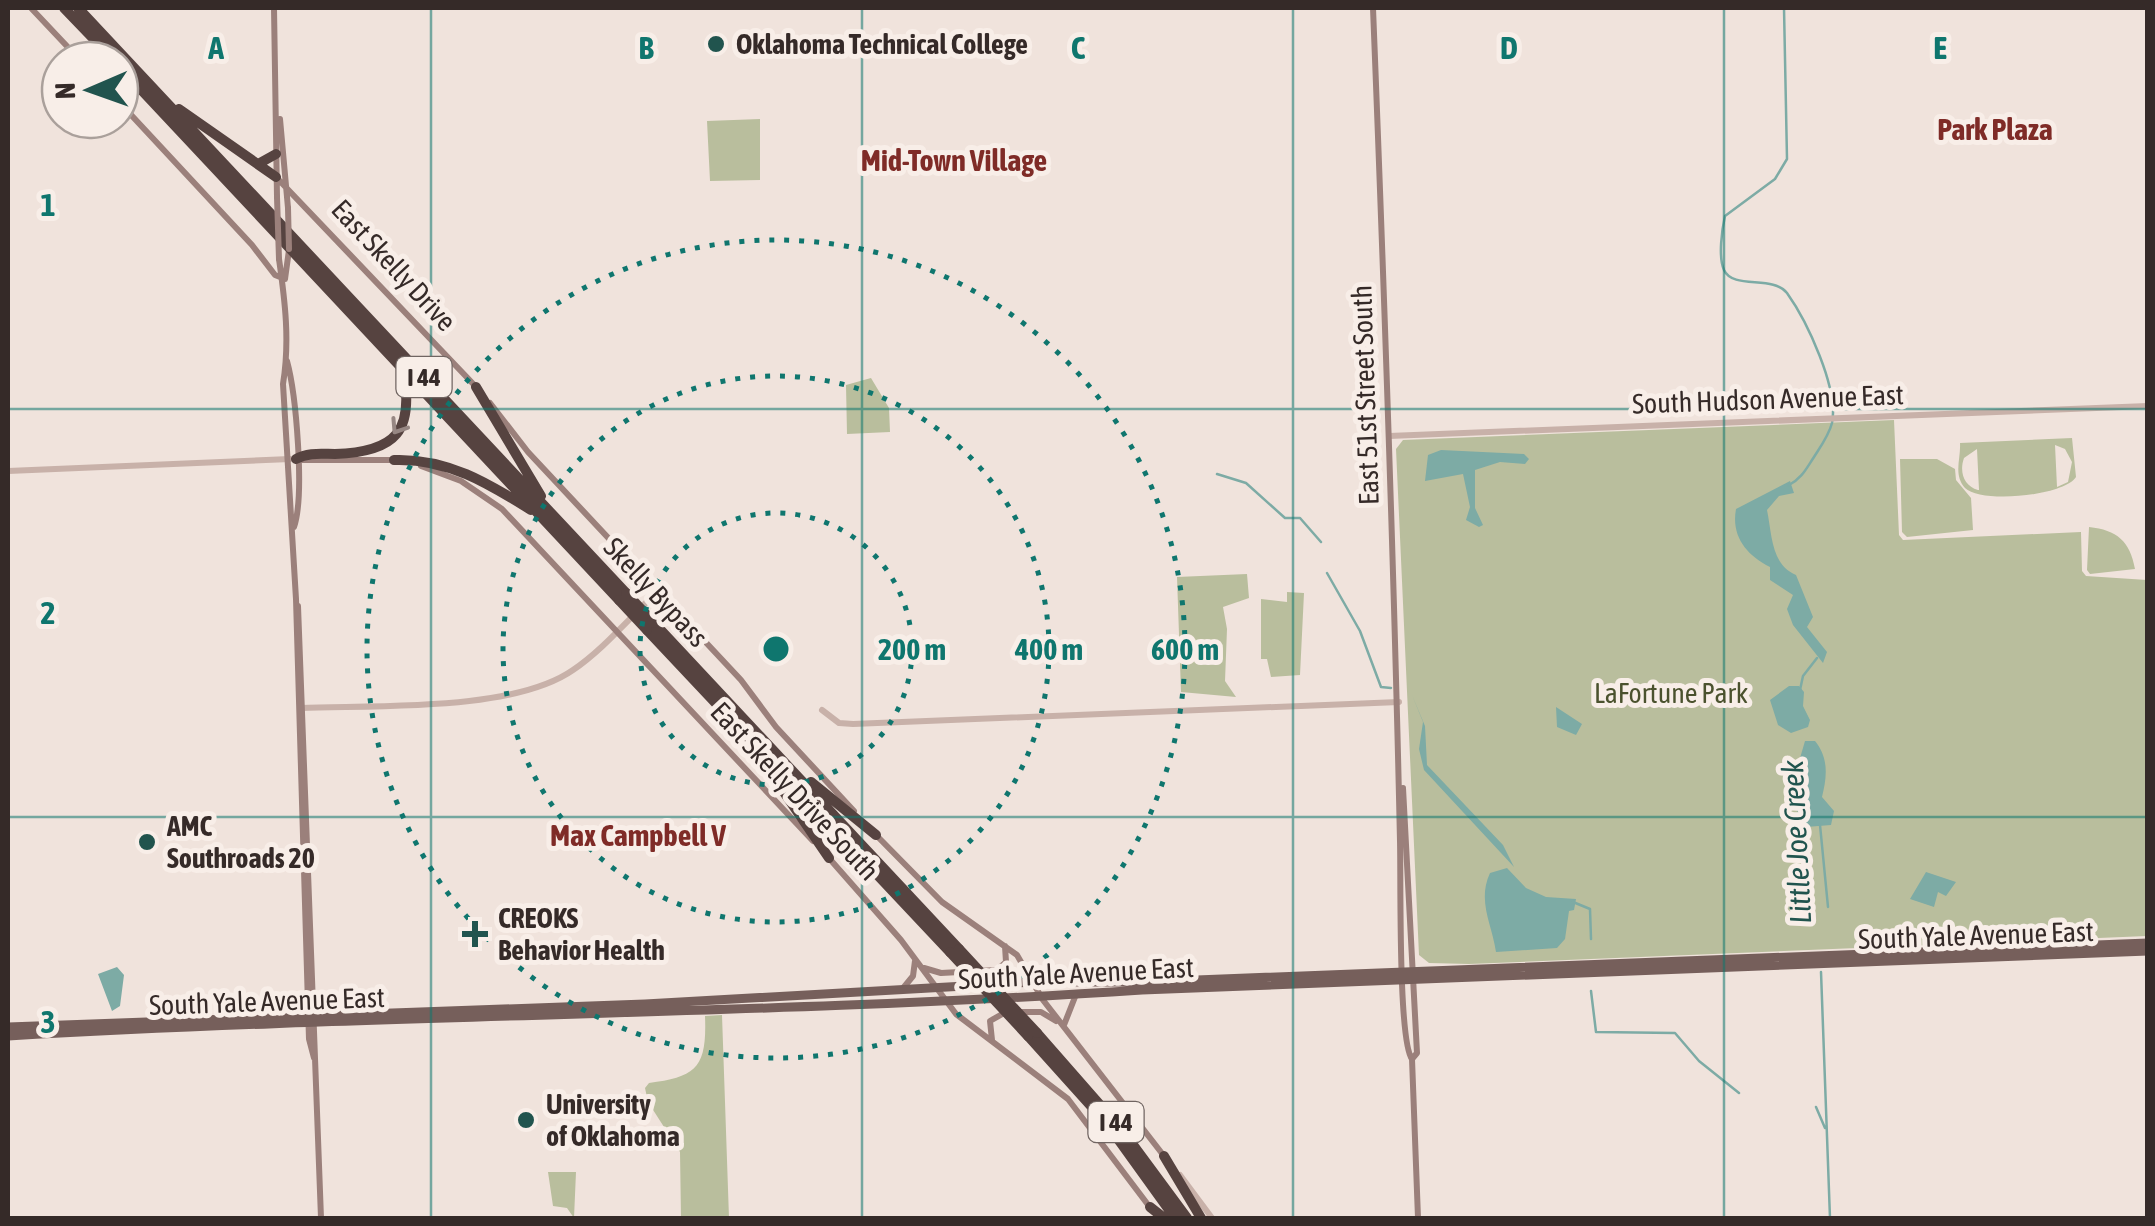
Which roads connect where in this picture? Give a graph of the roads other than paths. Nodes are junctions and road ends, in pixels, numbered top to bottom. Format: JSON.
{"nodes":[{"id":1,"x":30,"y":8,"type":"edge"},
{"id":2,"x":64,"y":8,"type":"edge"},
{"id":3,"x":78,"y":8,"type":"edge"},
{"id":4,"x":274,"y":8,"type":"edge"},
{"id":5,"x":1373,"y":8,"type":"edge"},
{"id":6,"x":61,"y":40,"type":"edge"},
{"id":7,"x":95,"y":40,"type":"edge"},
{"id":8,"x":140,"y":88,"type":"edge"},
{"id":9,"x":162,"y":98,"type":"junction"},
{"id":10,"x":278,"y":113,"type":"junction"},
{"id":11,"x":140,"y":124,"type":"edge"},
{"id":12,"x":276,"y":154,"type":"junction"},
{"id":13,"x":258,"y":164,"type":"junction"},
{"id":14,"x":276,"y":177,"type":"junction"},
{"id":15,"x":287,"y":186,"type":"junction"},
{"id":16,"x":285,"y":279,"type":"junction"},
{"id":17,"x":403,"y":369,"type":"junction"},
{"id":18,"x":476,"y":387,"type":"junction"},
{"id":19,"x":2148,"y":406,"type":"edge"},
{"id":20,"x":1390,"y":436,"type":"junction"},
{"id":21,"x":291,"y":459,"type":"junction"},
{"id":22,"x":394,"y":460,"type":"junction"},
{"id":23,"x":8,"y":472,"type":"edge"},
{"id":24,"x":546,"y":515,"type":"junction"},
{"id":25,"x":658,"y":591,"type":"junction"},
{"id":26,"x":651,"y":626,"type":"junction"},
{"id":27,"x":616,"y":631,"type":"junction"},
{"id":28,"x":1399,"y":702,"type":"junction"},
{"id":29,"x":301,"y":708,"type":"junction"},
{"id":30,"x":822,"y":710,"type":"dead end"},
{"id":31,"x":748,"y":736,"type":"junction"},
{"id":32,"x":780,"y":758,"type":"junction"},
{"id":33,"x":876,"y":835,"type":"junction"},
{"id":34,"x":829,"y":858,"type":"junction"},
{"id":35,"x":2148,"y":943,"type":"edge"},
{"id":36,"x":1005,"y":944,"type":"junction"},
{"id":37,"x":955,"y":951,"type":"junction"},
{"id":38,"x":2148,"y":951,"type":"edge"},
{"id":39,"x":916,"y":960,"type":"junction"},
{"id":40,"x":921,"y":968,"type":"junction"},
{"id":41,"x":1409,"y":975,"type":"junction"},
{"id":42,"x":1035,"y":982,"type":"junction"},
{"id":43,"x":934,"y":986,"type":"junction"},
{"id":44,"x":904,"y":987,"type":"junction"},
{"id":45,"x":1127,"y":987,"type":"junction"},
{"id":46,"x":1074,"y":998,"type":"junction"},
{"id":47,"x":829,"y":999,"type":"junction"},
{"id":48,"x":1043,"y":1000,"type":"junction"},
{"id":49,"x":946,"y":1002,"type":"junction"},
{"id":50,"x":567,"y":1008,"type":"junction"},
{"id":51,"x":431,"y":1009,"type":"junction"},
{"id":52,"x":420,"y":1017,"type":"junction"},
{"id":53,"x":312,"y":1019,"type":"junction"},
{"id":54,"x":8,"y":1027,"type":"edge"},
{"id":55,"x":1065,"y":1028,"type":"junction"},
{"id":56,"x":1033,"y":1035,"type":"junction"},
{"id":57,"x":8,"y":1036,"type":"edge"},
{"id":58,"x":992,"y":1042,"type":"junction"},
{"id":59,"x":1164,"y":1156,"type":"junction"},
{"id":60,"x":1150,"y":1207,"type":"joint"},
{"id":61,"x":321,"y":1218,"type":"edge"},
{"id":62,"x":1160,"y":1218,"type":"edge"},
{"id":63,"x":1175,"y":1218,"type":"edge"},
{"id":64,"x":1187,"y":1218,"type":"edge"},
{"id":65,"x":1202,"y":1218,"type":"edge"},
{"id":66,"x":1212,"y":1218,"type":"edge"},
{"id":67,"x":1418,"y":1218,"type":"edge"}],
"edges":[{"from":1,"to":6,"type":"main road"},
{"from":2,"to":7,"type":"highway"},
{"from":3,"to":9,"type":"highway","name":"Skelly Bypass","number":"I 44"},
{"from":4,"to":10,"type":"main road"},
{"from":5,"to":20,"type":"main road","name":"East 51st Street South"},
{"from":8,"to":17,"type":"highway","name":"Skelly Bypass","number":"I 44"},
{"from":9,"to":13,"type":"highway"},
{"from":9,"to":24,"type":"highway","name":"Skelly Bypass","number":"I 44"},
{"from":10,"to":12,"type":"main road"},
{"from":10,"to":15,"type":"main road"},
{"from":11,"to":16,"type":"main road"},
{"from":12,"to":13,"type":"highway"},
{"from":12,"to":14,"type":"main road"},
{"from":13,"to":14,"type":"highway"},
{"from":14,"to":15,"type":"main road","name":"East Skelly Drive"},
{"from":14,"to":16,"type":"main road","bridge":true},
{"from":15,"to":16,"type":"main road","bridge":true},
{"from":15,"to":18,"type":"main road","name":"East Skelly Drive"},
{"from":16,"to":21,"type":"main road"},
{"from":17,"to":21,"type":"highway","one_way":true},
{"from":17,"to":24,"type":"highway","name":"Skelly Bypass","number":"I 44"},
{"from":18,"to":24,"type":"highway"},
{"from":18,"to":25,"type":"main road","name":"East Skelly Drive South"},
{"from":19,"to":20,"type":"street","name":"South Hudson Avenue East"},
{"from":20,"to":28,"type":"main road","name":"East 51st Street South"},
{"from":21,"to":22,"type":"main road","name":"East Skelly Drive South"},
{"from":21,"to":23,"type":"street"},
{"from":21,"to":29,"type":"main road"},
{"from":22,"to":24,"type":"highway"},
{"from":22,"to":27,"type":"main road","name":"East Skelly Drive South"},
{"from":24,"to":26,"type":"highway","name":"Skelly Bypass","number":"I 44","bridge":true},
{"from":25,"to":27,"type":"street"},
{"from":25,"to":33,"type":"main road","name":"East Skelly Drive South"},
{"from":26,"to":31,"type":"highway","name":"Skelly Bypass","number":"I 44"},
{"from":26,"to":32,"type":"highway","name":"Skelly Bypass","number":"I 44"},
{"from":27,"to":29,"type":"street"},
{"from":27,"to":34,"type":"main road","name":"East Skelly Drive South"},
{"from":28,"to":30,"type":"street"},
{"from":28,"to":41,"type":"main road","name":"East 51st Street South"},
{"from":29,"to":53,"type":"main road"},
{"from":31,"to":34,"type":"highway"},
{"from":31,"to":37,"type":"highway","name":"Skelly Bypass","number":"I 44"},
{"from":32,"to":33,"type":"highway"},
{"from":32,"to":37,"type":"highway","name":"Skelly Bypass","number":"I 44"},
{"from":33,"to":36,"type":"main road","name":"East Skelly Drive South"},
{"from":34,"to":39,"type":"main road","name":"East Skelly Drive South"},
{"from":35,"to":41,"type":"main road","name":"South Yale Avenue East"},
{"from":36,"to":40,"type":"main road"},
{"from":36,"to":42,"type":"main road","name":"East Skelly Drive South"},
{"from":37,"to":56,"type":"highway","name":"Skelly Bypass","number":"I 44","bridge":true},
{"from":38,"to":41,"type":"main road","name":"South Yale Avenue East"},
{"from":39,"to":40,"type":"main road","name":"East Skelly Drive South"},
{"from":39,"to":44,"type":"main road"},
{"from":40,"to":43,"type":"main road","name":"East Skelly Drive South"},
{"from":41,"to":45,"type":"main road","name":"South Yale Avenue East"},
{"from":41,"to":67,"type":"main road","name":"East 51st Street South"},
{"from":42,"to":43,"type":"main road","name":"South Yale Avenue East"},
{"from":42,"to":45,"type":"main road","name":"South Yale Avenue East"},
{"from":42,"to":48,"type":"main road","name":"East Skelly Drive South"},
{"from":43,"to":44,"type":"main road","name":"South Yale Avenue East"},
{"from":43,"to":49,"type":"main road","name":"East Skelly Drive South"},
{"from":44,"to":47,"type":"main road","name":"South Yale Avenue East"},
{"from":45,"to":46,"type":"main road","name":"South Yale Avenue East"},
{"from":46,"to":48,"type":"main road","name":"South Yale Avenue East"},
{"from":46,"to":55,"type":"main road"},
{"from":47,"to":49,"type":"main road","name":"South Yale Avenue East"},
{"from":47,"to":50,"type":"main road","name":"South Yale Avenue East"},
{"from":48,"to":49,"type":"main road","name":"South Yale Avenue East"},
{"from":48,"to":55,"type":"main road","name":"East Skelly Drive South"},
{"from":49,"to":58,"type":"main road","name":"East Skelly Drive South"},
{"from":50,"to":51,"type":"main road","name":"South Yale Avenue East"},
{"from":50,"to":52,"type":"main road","name":"South Yale Avenue East"},
{"from":51,"to":52,"type":"main road"},
{"from":51,"to":53,"type":"main road","name":"South Yale Avenue East"},
{"from":52,"to":53,"type":"main road","name":"South Yale Avenue East"},
{"from":53,"to":54,"type":"main road","name":"South Yale Avenue East"},
{"from":53,"to":57,"type":"main road","name":"South Yale Avenue East"},
{"from":53,"to":61,"type":"main road"},
{"from":55,"to":58,"type":"main road"},
{"from":55,"to":59,"type":"main road","name":"East Skelly Drive South"},
{"from":56,"to":63,"type":"highway","name":"Skelly Bypass","number":"I 44"},
{"from":56,"to":64,"type":"highway","name":"Skelly Bypass","number":"I 44"},
{"from":58,"to":60,"type":"main road","name":"East Skelly Drive South"},
{"from":59,"to":65,"type":"highway"},
{"from":59,"to":66,"type":"street","name":"East Skelly Drive South"},
{"from":60,"to":62,"type":"highway"}]}
